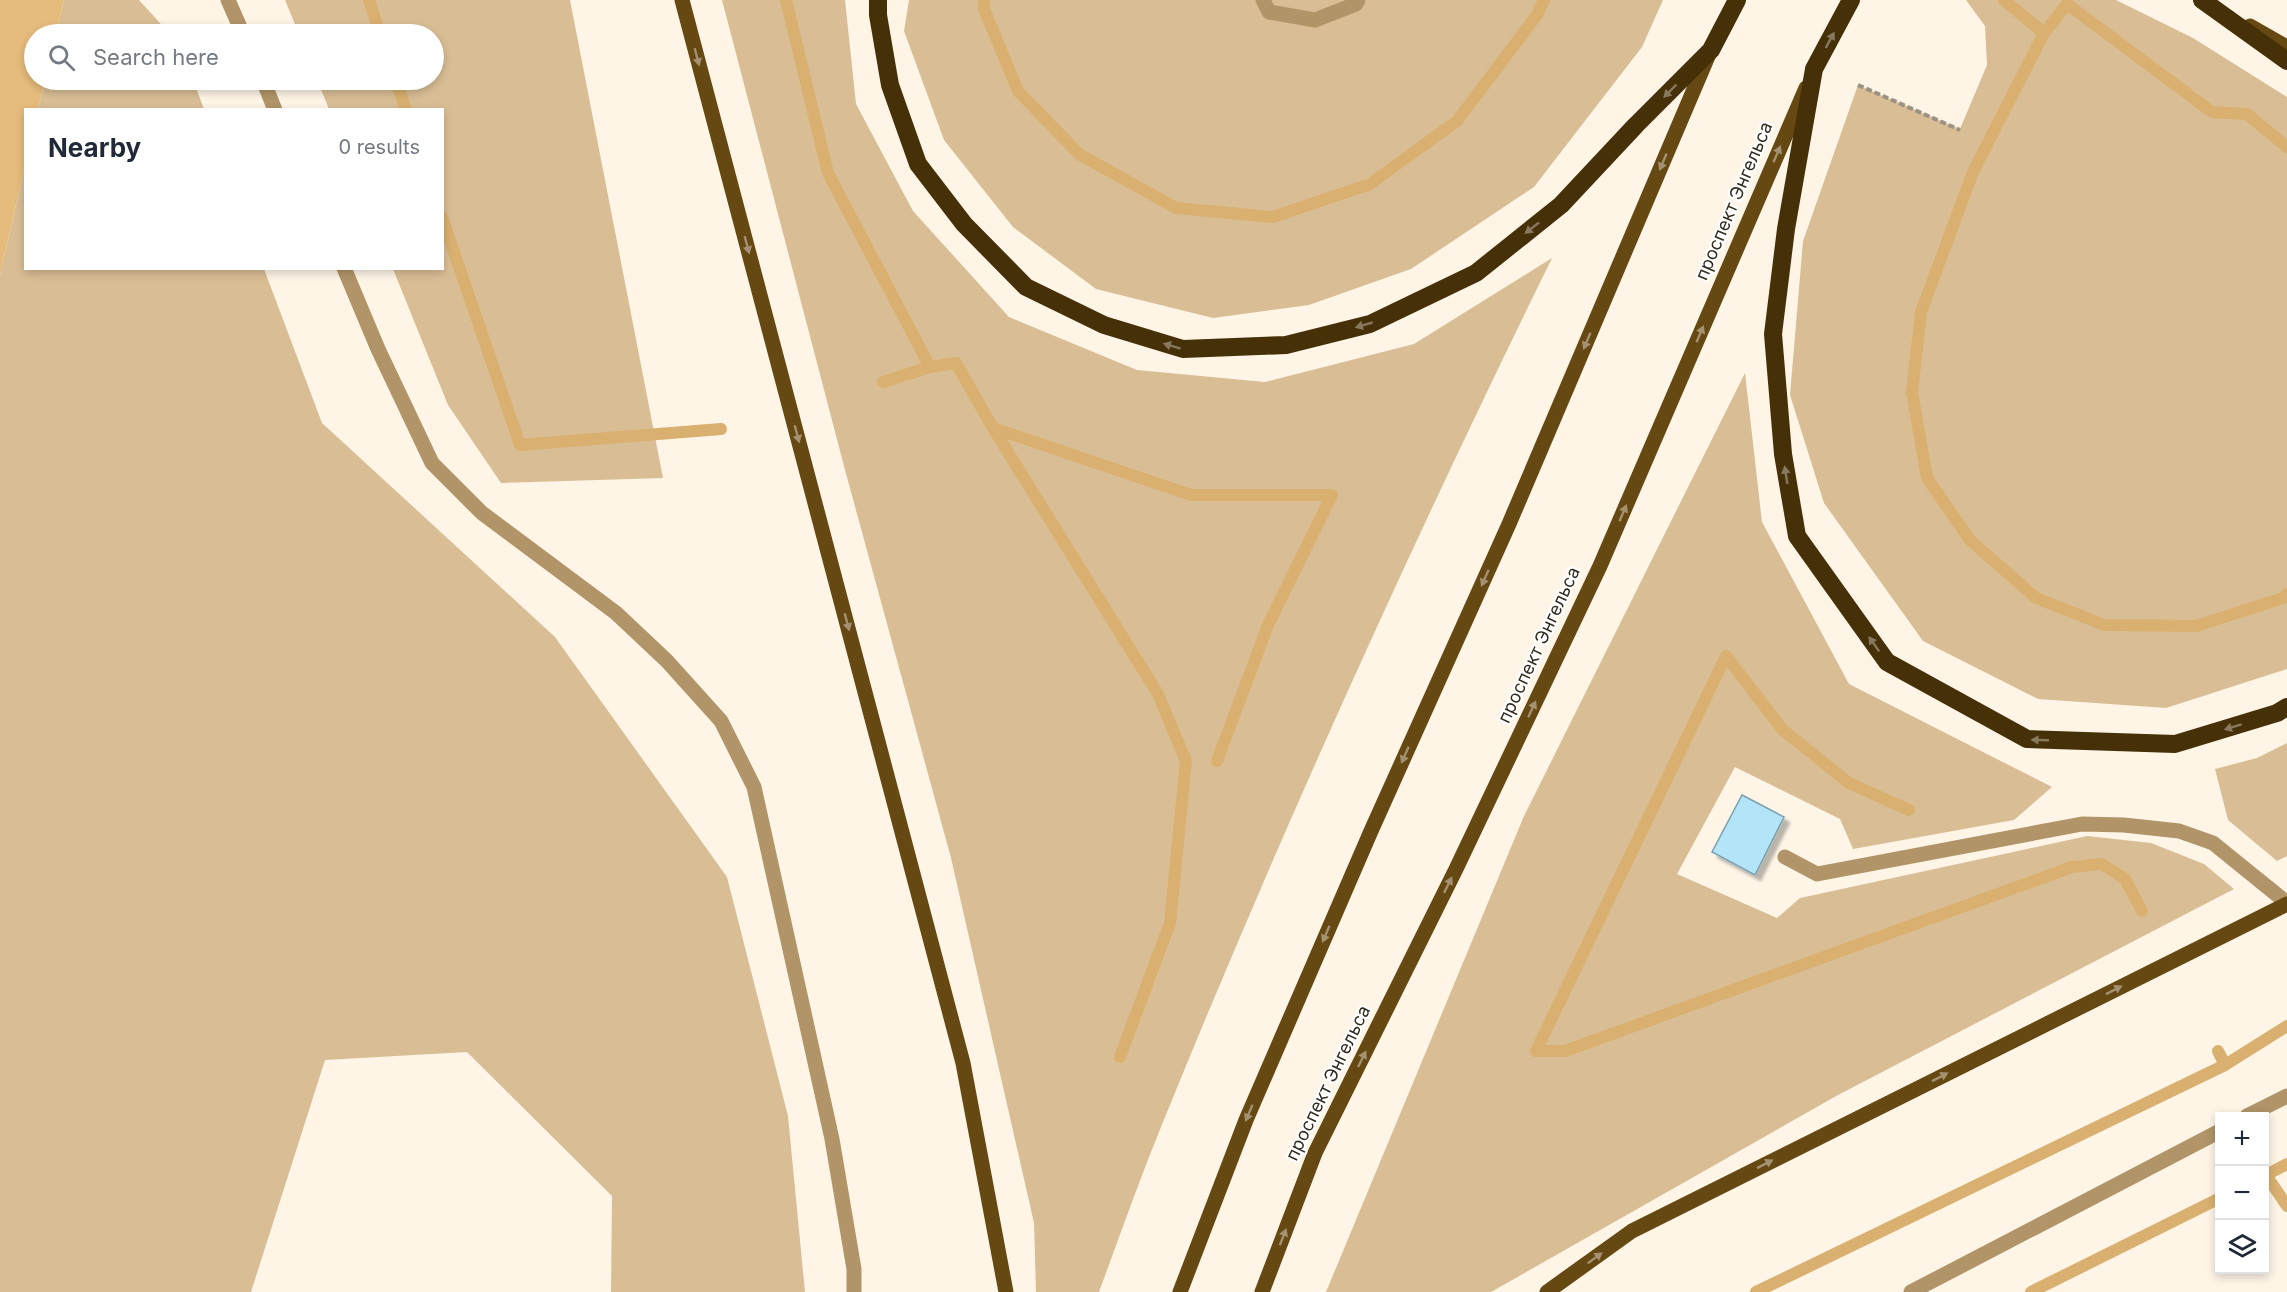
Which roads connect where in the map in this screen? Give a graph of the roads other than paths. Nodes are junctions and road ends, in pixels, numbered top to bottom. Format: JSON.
{"nodes":[{"id":1,"x":228,"y":0,"type":"edge"},
{"id":2,"x":682,"y":0,"type":"edge"},
{"id":3,"x":879,"y":0,"type":"edge"},
{"id":4,"x":1263,"y":0,"type":"edge"},
{"id":5,"x":1358,"y":0,"type":"edge"},
{"id":6,"x":1737,"y":0,"type":"edge"},
{"id":7,"x":2203,"y":0,"type":"edge"},
{"id":8,"x":1848,"y":6,"type":"edge"},
{"id":9,"x":239,"y":24,"type":"edge"},
{"id":10,"x":2287,"y":47,"type":"edge"},
{"id":11,"x":1711,"y":50,"type":"junction"},
{"id":12,"x":2287,"y":61,"type":"edge"},
{"id":13,"x":1814,"y":69,"type":"junction"},
{"id":14,"x":266,"y":90,"type":"edge"},
{"id":15,"x":274,"y":108,"type":"edge"},
{"id":16,"x":345,"y":270,"type":"edge"},
{"id":17,"x":2287,"y":707,"type":"edge"},
{"id":18,"x":1785,"y":857,"type":"dead end"},
{"id":19,"x":2287,"y":904,"type":"edge"},
{"id":20,"x":2287,"y":1096,"type":"edge"},
{"id":21,"x":2255,"y":1112,"type":"edge"},
{"id":22,"x":2215,"y":1134,"type":"edge"},
{"id":23,"x":854,"y":1292,"type":"edge"},
{"id":24,"x":1006,"y":1292,"type":"edge"},
{"id":25,"x":1180,"y":1292,"type":"edge"},
{"id":26,"x":1262,"y":1292,"type":"edge"},
{"id":27,"x":1547,"y":1292,"type":"edge"},
{"id":28,"x":1911,"y":1292,"type":"edge"}],
"edges":[{"from":1,"to":9,"type":"street"},
{"from":2,"to":24,"type":"main road","one_way":true},
{"from":11,"to":3,"type":"highway","one_way":true},
{"from":4,"to":5,"type":"street"},
{"from":6,"to":11,"type":"highway"},
{"from":7,"to":10,"type":"main road"},
{"from":7,"to":12,"type":"highway"},
{"from":13,"to":8,"type":"highway","name":"проспект Энгельса","one_way":true},
{"from":11,"to":25,"type":"main road","one_way":true},
{"from":17,"to":13,"type":"highway","one_way":true},
{"from":26,"to":13,"type":"main road","name":"проспект Энгельса","one_way":true},
{"from":14,"to":15,"type":"street"},
{"from":16,"to":23,"type":"street"},
{"from":18,"to":19,"type":"street"},
{"from":27,"to":19,"type":"main road","one_way":true},
{"from":20,"to":21,"type":"street"},
{"from":22,"to":28,"type":"street"}]}
